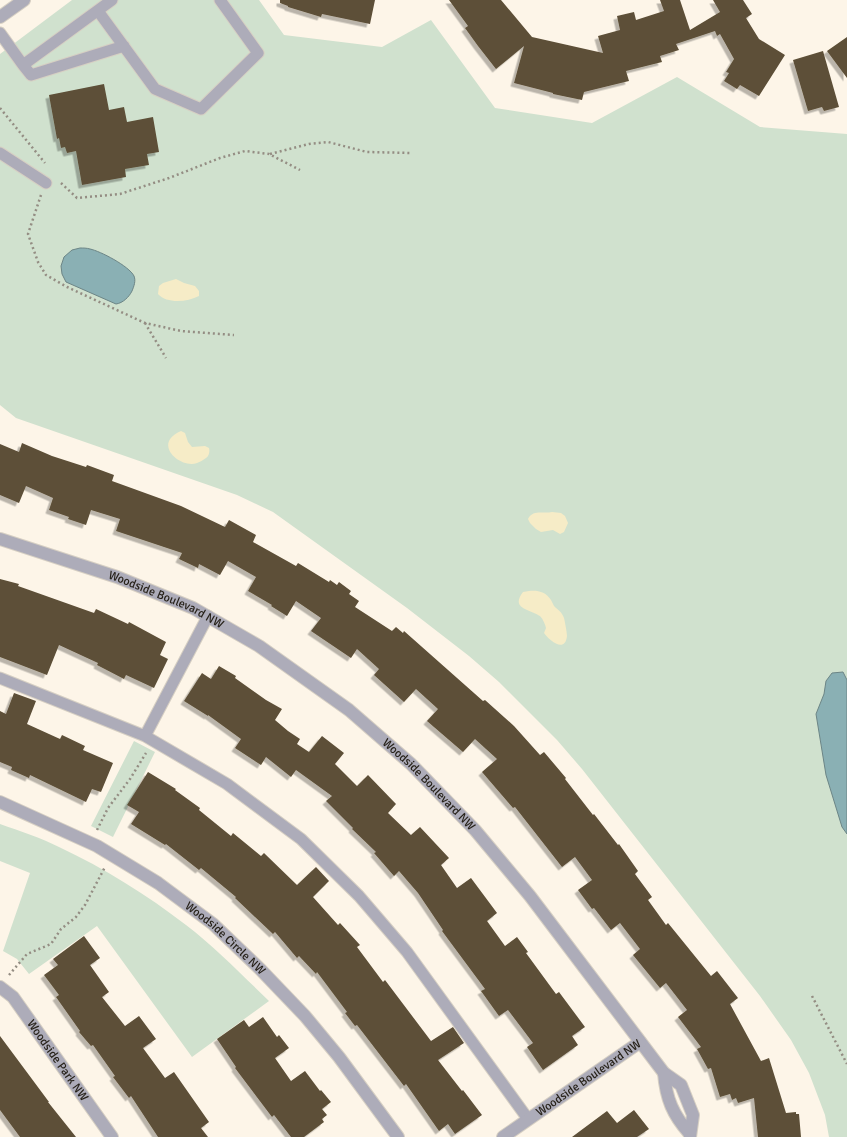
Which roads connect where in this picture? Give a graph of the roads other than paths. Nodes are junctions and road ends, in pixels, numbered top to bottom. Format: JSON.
{"nodes":[{"id":1,"x":24,"y":0,"type":"edge"},
{"id":2,"x":112,"y":0,"type":"edge"},
{"id":3,"x":220,"y":0,"type":"edge"},
{"id":4,"x":98,"y":11,"type":"junction"},
{"id":5,"x":0,"y":17,"type":"edge"},
{"id":6,"x":0,"y":33,"type":"edge"},
{"id":7,"x":124,"y":46,"type":"junction"},
{"id":8,"x":23,"y":65,"type":"junction"},
{"id":9,"x":0,"y":153,"type":"edge"},
{"id":10,"x":46,"y":183,"type":"road end"},
{"id":11,"x":0,"y":539,"type":"edge"},
{"id":12,"x":208,"y":616,"type":"junction"},
{"id":13,"x":0,"y":678,"type":"edge"},
{"id":14,"x":149,"y":739,"type":"junction"},
{"id":15,"x":0,"y":802,"type":"edge"},
{"id":16,"x":2,"y":983,"type":"edge"},
{"id":17,"x":640,"y":1042,"type":"junction"},
{"id":18,"x":664,"y":1073,"type":"junction"},
{"id":19,"x":528,"y":1119,"type":"junction"},
{"id":20,"x":690,"y":1136,"type":"edge"},
{"id":21,"x":112,"y":1137,"type":"edge"},
{"id":22,"x":398,"y":1137,"type":"edge"},
{"id":23,"x":503,"y":1137,"type":"edge"}],
"edges":[{"from":1,"to":5,"type":"street"},
{"from":2,"to":4,"type":"lane"},
{"from":3,"to":7,"type":"lane"},
{"from":4,"to":7,"type":"lane"},
{"from":4,"to":8,"type":"lane"},
{"from":6,"to":8,"type":"lane"},
{"from":7,"to":8,"type":"lane"},
{"from":9,"to":10,"type":"lane"},
{"from":11,"to":12,"type":"street","name":"Woodside Boulevard NW"},
{"from":12,"to":14,"type":"lane"},
{"from":12,"to":17,"type":"street","name":"Woodside Boulevard NW"},
{"from":13,"to":14,"type":"lane"},
{"from":14,"to":19,"type":"lane"},
{"from":15,"to":22,"type":"street","name":"Woodside Circle NW"},
{"from":16,"to":21,"type":"street","name":"Woodside Park NW"},
{"from":17,"to":18,"type":"street"},
{"from":17,"to":19,"type":"street","name":"Woodside Boulevard NW"},
{"from":18,"to":20,"type":"street"},
{"from":18,"to":20,"type":"street"},
{"from":19,"to":23,"type":"street","name":"Woodside Boulevard NW"}]}
